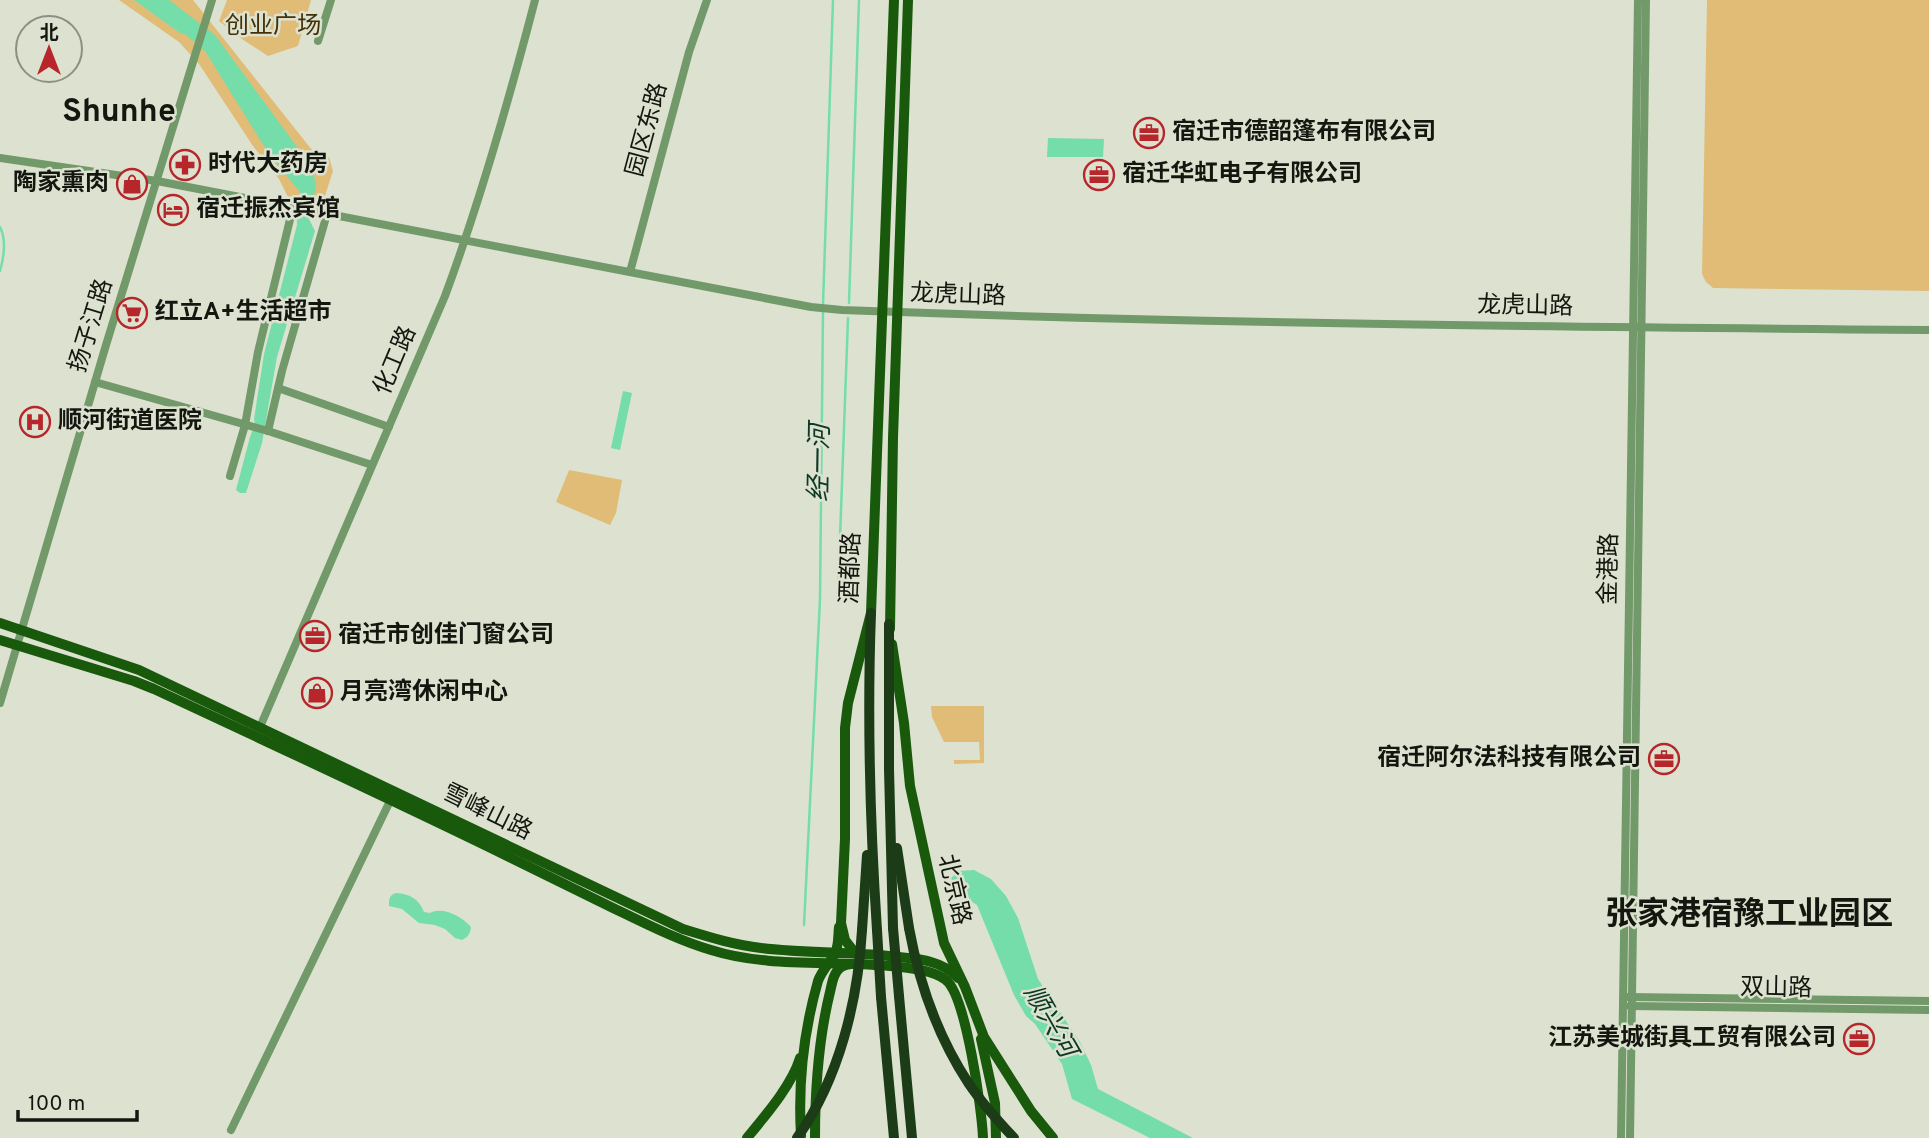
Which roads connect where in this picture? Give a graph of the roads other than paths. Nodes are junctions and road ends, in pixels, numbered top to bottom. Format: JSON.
{"nodes":[{"id":1,"x":212,"y":0,"type":"edge"},
{"id":2,"x":331,"y":0,"type":"edge"},
{"id":3,"x":535,"y":0,"type":"edge"},
{"id":4,"x":707,"y":0,"type":"edge"},
{"id":5,"x":894,"y":0,"type":"edge"},
{"id":6,"x":908,"y":0,"type":"edge"},
{"id":7,"x":1638,"y":0,"type":"edge"},
{"id":8,"x":1646,"y":0,"type":"edge"},
{"id":9,"x":318,"y":41,"type":"dead end"},
{"id":10,"x":0,"y":158,"type":"edge"},
{"id":11,"x":157,"y":181,"type":"junction"},
{"id":12,"x":293,"y":207,"type":"junction"},
{"id":13,"x":327,"y":214,"type":"junction"},
{"id":14,"x":465,"y":241,"type":"junction"},
{"id":15,"x":631,"y":272,"type":"junction"},
{"id":16,"x":884,"y":312,"type":"junction"},
{"id":17,"x":898,"y":313,"type":"junction"},
{"id":18,"x":1638,"y":328,"type":"junction"},
{"id":19,"x":1929,"y":330,"type":"edge"},
{"id":20,"x":95,"y":382,"type":"junction"},
{"id":21,"x":278,"y":388,"type":"junction"},
{"id":22,"x":245,"y":425,"type":"junction"},
{"id":23,"x":388,"y":427,"type":"junction"},
{"id":24,"x":268,"y":430,"type":"junction"},
{"id":25,"x":372,"y":465,"type":"junction"},
{"id":26,"x":230,"y":476,"type":"dead end"},
{"id":27,"x":872,"y":613,"type":"junction"},
{"id":28,"x":0,"y":623,"type":"edge"},
{"id":29,"x":889,"y":624,"type":"junction"},
{"id":30,"x":23,"y":630,"type":"junction"},
{"id":31,"x":0,"y":639,"type":"edge"},
{"id":32,"x":18,"y":645,"type":"junction"},
{"id":33,"x":0,"y":703,"type":"edge"},
{"id":34,"x":260,"y":727,"type":"junction"},
{"id":35,"x":870,"y":786,"type":"junction"},
{"id":36,"x":391,"y":799,"type":"junction"},
{"id":37,"x":890,"y":800,"type":"junction"},
{"id":38,"x":840,"y":909,"type":"junction"},
{"id":39,"x":944,"y":943,"type":"junction"},
{"id":40,"x":835,"y":953,"type":"junction"},
{"id":41,"x":814,"y":958,"type":"junction"},
{"id":42,"x":853,"y":958,"type":"junction"},
{"id":43,"x":828,"y":962,"type":"junction"},
{"id":44,"x":946,"y":967,"type":"junction"},
{"id":45,"x":932,"y":974,"type":"junction"},
{"id":46,"x":965,"y":987,"type":"junction"},
{"id":47,"x":1628,"y":1001,"type":"junction"},
{"id":48,"x":1929,"y":1001,"type":"edge"},
{"id":49,"x":1929,"y":1010,"type":"edge"},
{"id":50,"x":975,"y":1013,"type":"junction"},
{"id":51,"x":807,"y":1034,"type":"junction"},
{"id":52,"x":231,"y":1130,"type":"dead end"},
{"id":53,"x":747,"y":1138,"type":"edge"},
{"id":54,"x":800,"y":1138,"type":"edge"},
{"id":55,"x":815,"y":1138,"type":"edge"},
{"id":56,"x":894,"y":1138,"type":"edge"},
{"id":57,"x":912,"y":1138,"type":"edge"},
{"id":58,"x":983,"y":1138,"type":"edge"},
{"id":59,"x":996,"y":1138,"type":"edge"},
{"id":60,"x":1014,"y":1138,"type":"edge"},
{"id":61,"x":1052,"y":1138,"type":"edge"},
{"id":62,"x":1621,"y":1138,"type":"edge"},
{"id":63,"x":1630,"y":1138,"type":"edge"}],
"edges":[{"from":1,"to":11,"type":"street","name":"扬子江路"},
{"from":2,"to":9,"type":"street"},
{"from":3,"to":14,"type":"street","name":"化工路"},
{"from":4,"to":15,"type":"street","name":"园区东路"},
{"from":5,"to":16,"type":"main road","name":"酒都路"},
{"from":6,"to":17,"type":"main road","name":"酒都路"},
{"from":7,"to":18,"type":"street","name":"金港路"},
{"from":8,"to":18,"type":"street","name":"金港路"},
{"from":10,"to":11,"type":"street","name":"龙虎山路"},
{"from":11,"to":12,"type":"street","name":"龙虎山路"},
{"from":11,"to":20,"type":"street","name":"扬子江路"},
{"from":12,"to":13,"type":"street","name":"龙虎山路"},
{"from":12,"to":22,"type":"street"},
{"from":13,"to":14,"type":"street","name":"龙虎山路"},
{"from":13,"to":21,"type":"street"},
{"from":14,"to":15,"type":"street","name":"龙虎山路"},
{"from":14,"to":23,"type":"street","name":"化工路"},
{"from":15,"to":16,"type":"street","name":"龙虎山路"},
{"from":16,"to":17,"type":"street","name":"龙虎山路"},
{"from":16,"to":27,"type":"main road","name":"酒都路"},
{"from":17,"to":18,"type":"street","name":"龙虎山路"},
{"from":17,"to":29,"type":"main road","name":"酒都路"},
{"from":18,"to":19,"type":"street","name":"龙虎山路"},
{"from":18,"to":47,"type":"street","name":"金港路"},
{"from":20,"to":22,"type":"street"},
{"from":20,"to":30,"type":"street","name":"扬子江路"},
{"from":21,"to":23,"type":"street"},
{"from":21,"to":24,"type":"street"},
{"from":22,"to":24,"type":"street"},
{"from":22,"to":26,"type":"street"},
{"from":23,"to":25,"type":"street","name":"化工路"},
{"from":24,"to":25,"type":"street"},
{"from":25,"to":34,"type":"street","name":"化工路"},
{"from":27,"to":35,"type":"highway","name":"酒都路"},
{"from":27,"to":38,"type":"main road"},
{"from":28,"to":30,"type":"main road","name":"雪峰山路"},
{"from":29,"to":37,"type":"highway","name":"酒都路"},
{"from":29,"to":39,"type":"main road","name":"北京路"},
{"from":30,"to":32,"type":"street","name":"扬子江路"},
{"from":30,"to":34,"type":"main road","name":"雪峰山路"},
{"from":31,"to":32,"type":"main road","name":"雪峰山路"},
{"from":32,"to":33,"type":"street","name":"扬子江路"},
{"from":32,"to":36,"type":"main road","name":"雪峰山路"},
{"from":34,"to":41,"type":"main road","name":"雪峰山路"},
{"from":35,"to":54,"type":"highway","bridge":true},
{"from":35,"to":56,"type":"highway","name":"酒都路","bridge":true},
{"from":36,"to":41,"type":"main road","name":"雪峰山路"},
{"from":36,"to":52,"type":"street"},
{"from":37,"to":57,"type":"highway","name":"酒都路","bridge":true},
{"from":37,"to":60,"type":"highway","bridge":true},
{"from":38,"to":40,"type":"main road"},
{"from":38,"to":41,"type":"main road"},
{"from":38,"to":42,"type":"main road"},
{"from":39,"to":44,"type":"main road"},
{"from":39,"to":46,"type":"main road","name":"北京路"},
{"from":40,"to":41,"type":"main road","name":"雪峰山路"},
{"from":40,"to":42,"type":"main road","name":"雪峰山路"},
{"from":40,"to":43,"type":"main road"},
{"from":41,"to":43,"type":"main road"},
{"from":42,"to":43,"type":"main road"},
{"from":42,"to":44,"type":"main road","name":"雪峰山路"},
{"from":42,"to":45,"type":"main road"},
{"from":42,"to":55,"type":"main road"},
{"from":43,"to":51,"type":"main road"},
{"from":44,"to":45,"type":"main road"},
{"from":44,"to":46,"type":"main road"},
{"from":45,"to":58,"type":"main road"},
{"from":46,"to":50,"type":"main road","name":"北京路"},
{"from":47,"to":48,"type":"street","name":"双山路"},
{"from":47,"to":49,"type":"street","name":"双山路"},
{"from":47,"to":62,"type":"street","name":"金港路"},
{"from":47,"to":63,"type":"street","name":"金港路"},
{"from":50,"to":59,"type":"main road"},
{"from":50,"to":61,"type":"main road","name":"北京路"},
{"from":51,"to":53,"type":"main road"},
{"from":51,"to":54,"type":"main road"}]}
